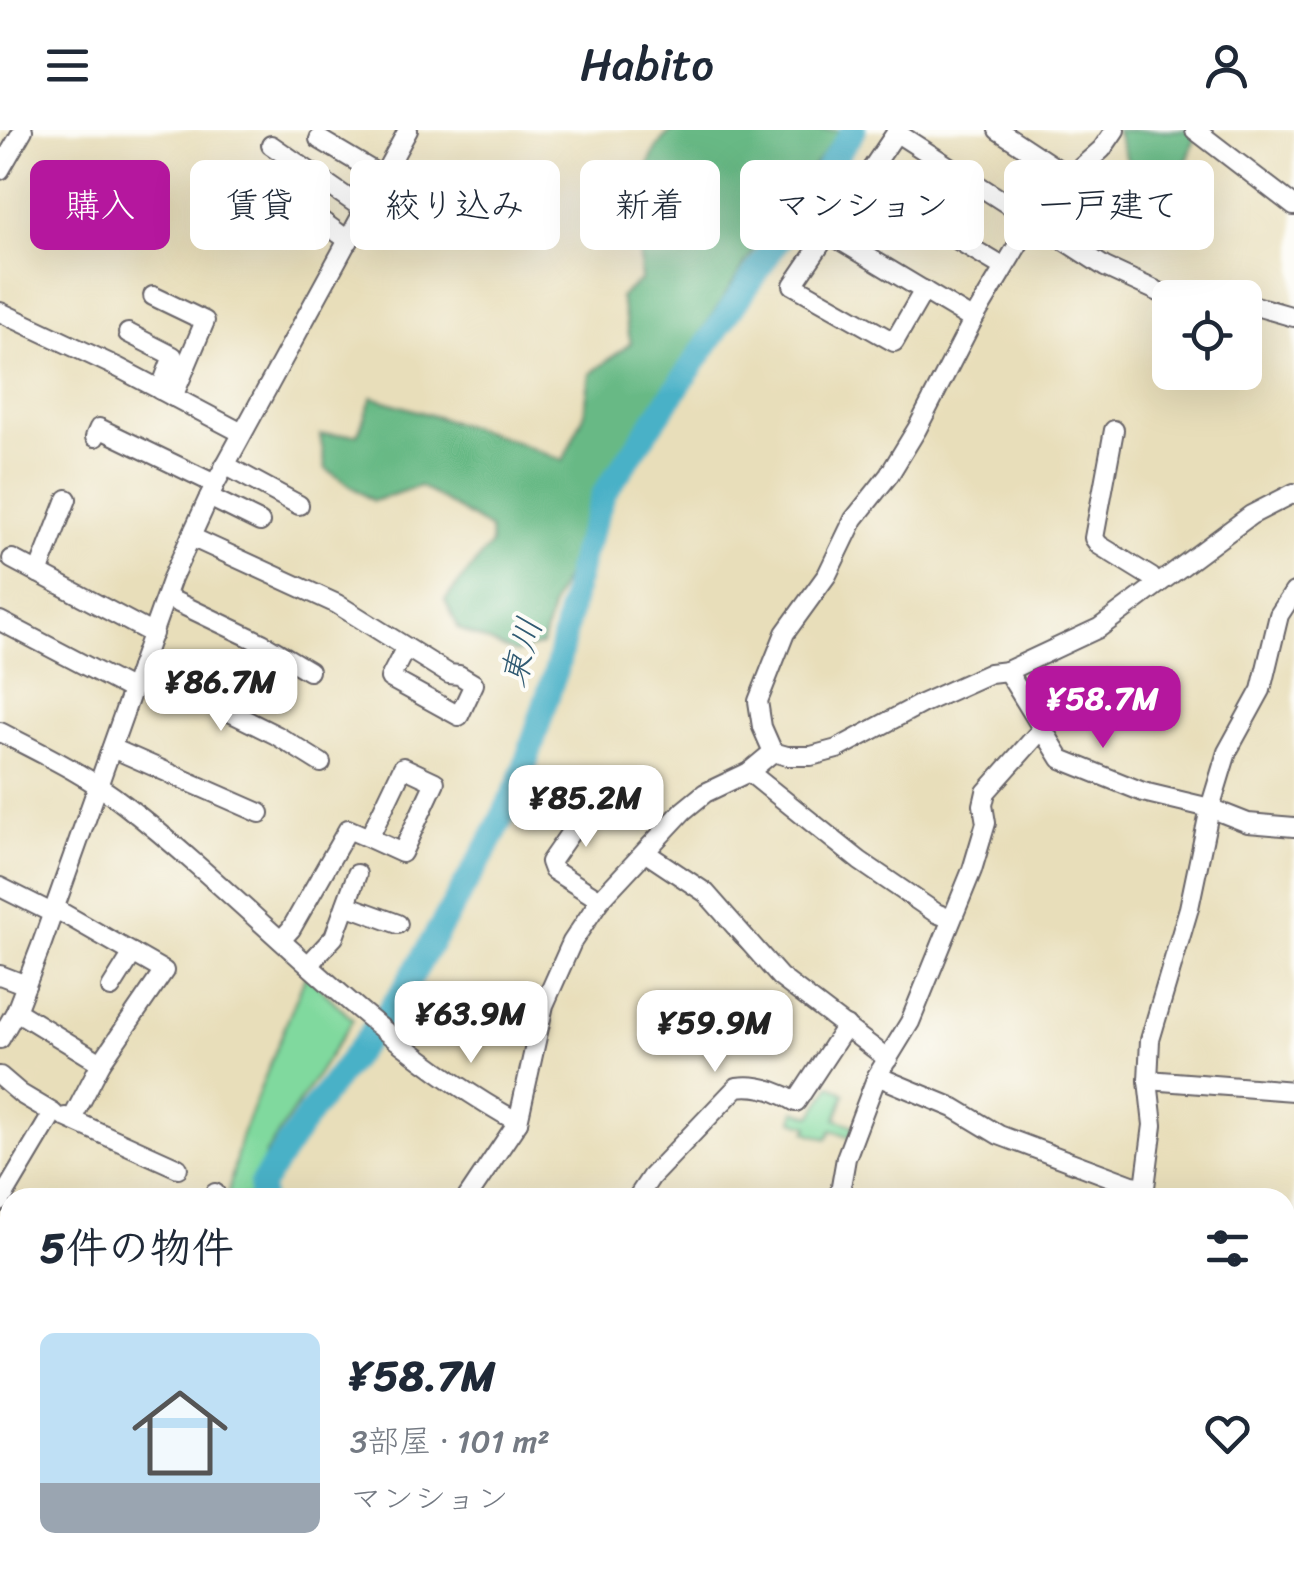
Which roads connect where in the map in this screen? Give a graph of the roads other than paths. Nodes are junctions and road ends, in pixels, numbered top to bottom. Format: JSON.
{"nodes":[{"id":1,"x":23,"y":130,"type":"edge"},
{"id":2,"x":998,"y":130,"type":"edge"},
{"id":3,"x":1194,"y":130,"type":"edge"},
{"id":4,"x":898,"y":131,"type":"edge"},
{"id":5,"x":402,"y":132,"type":"edge"},
{"id":6,"x":1110,"y":132,"type":"edge"},
{"id":7,"x":320,"y":139,"type":"dead end"},
{"id":8,"x":271,"y":146,"type":"dead end"},
{"id":9,"x":354,"y":160,"type":"edge"},
{"id":10,"x":390,"y":160,"type":"edge"},
{"id":11,"x":878,"y":160,"type":"edge"},
{"id":12,"x":1043,"y":160,"type":"edge"},
{"id":13,"x":1090,"y":160,"type":"edge"},
{"id":14,"x":0,"y":170,"type":"edge"},
{"id":15,"x":350,"y":200,"type":"edge"},
{"id":16,"x":1004,"y":202,"type":"edge"},
{"id":17,"x":1294,"y":206,"type":"edge"},
{"id":18,"x":330,"y":227,"type":"edge"},
{"id":19,"x":350,"y":236,"type":"edge"},
{"id":20,"x":348,"y":240,"type":"junction"},
{"id":21,"x":817,"y":250,"type":"edge"},
{"id":22,"x":855,"y":250,"type":"edge"},
{"id":23,"x":974,"y":250,"type":"edge"},
{"id":24,"x":1014,"y":250,"type":"edge"},
{"id":25,"x":1077,"y":250,"type":"edge"},
{"id":26,"x":1003,"y":267,"type":"junction"},
{"id":27,"x":1152,"y":289,"type":"edge"},
{"id":28,"x":924,"y":290,"type":"junction"},
{"id":29,"x":153,"y":296,"type":"dead end"},
{"id":30,"x":1262,"y":307,"type":"edge"},
{"id":31,"x":0,"y":312,"type":"edge"},
{"id":32,"x":1294,"y":317,"type":"edge"},
{"id":33,"x":974,"y":320,"type":"junction"},
{"id":34,"x":128,"y":334,"type":"dead end"},
{"id":35,"x":167,"y":394,"type":"junction"},
{"id":36,"x":1114,"y":430,"type":"dead end"},
{"id":37,"x":242,"y":434,"type":"junction"},
{"id":38,"x":95,"y":437,"type":"dead end"},
{"id":39,"x":225,"y":465,"type":"junction"},
{"id":40,"x":212,"y":490,"type":"junction"},
{"id":41,"x":1294,"y":492,"type":"edge"},
{"id":42,"x":67,"y":500,"type":"dead end"},
{"id":43,"x":299,"y":504,"type":"dead end"},
{"id":44,"x":260,"y":522,"type":"dead end"},
{"id":45,"x":191,"y":537,"type":"junction"},
{"id":46,"x":12,"y":560,"type":"dead end"},
{"id":47,"x":38,"y":573,"type":"junction"},
{"id":48,"x":1157,"y":584,"type":"junction"},
{"id":49,"x":1294,"y":592,"type":"edge"},
{"id":50,"x":166,"y":597,"type":"junction"},
{"id":51,"x":0,"y":621,"type":"edge"},
{"id":52,"x":153,"y":634,"type":"junction"},
{"id":53,"x":406,"y":648,"type":"junction"},
{"id":54,"x":140,"y":668,"type":"junction"},
{"id":55,"x":310,"y":671,"type":"dead end"},
{"id":56,"x":1007,"y":672,"type":"junction"},
{"id":57,"x":132,"y":690,"type":"junction"},
{"id":58,"x":1043,"y":728,"type":"junction"},
{"id":59,"x":0,"y":732,"type":"edge"},
{"id":60,"x":112,"y":748,"type":"junction"},
{"id":61,"x":772,"y":752,"type":"junction"},
{"id":62,"x":321,"y":764,"type":"dead end"},
{"id":63,"x":748,"y":772,"type":"junction"},
{"id":64,"x":98,"y":786,"type":"junction"},
{"id":65,"x":596,"y":796,"type":"dead end"},
{"id":66,"x":1210,"y":808,"type":"junction"},
{"id":67,"x":260,"y":814,"type":"dead end"},
{"id":68,"x":1294,"y":827,"type":"edge"},
{"id":69,"x":369,"y":838,"type":"junction"},
{"id":70,"x":646,"y":853,"type":"junction"},
{"id":71,"x":358,"y":874,"type":"dead end"},
{"id":72,"x":0,"y":888,"type":"edge"},
{"id":73,"x":600,"y":900,"type":"junction"},
{"id":74,"x":346,"y":904,"type":"junction"},
{"id":75,"x":53,"y":911,"type":"junction"},
{"id":76,"x":952,"y":919,"type":"junction"},
{"id":77,"x":398,"y":924,"type":"dead end"},
{"id":78,"x":281,"y":940,"type":"junction"},
{"id":79,"x":134,"y":953,"type":"junction"},
{"id":80,"x":309,"y":964,"type":"junction"},
{"id":81,"x":0,"y":975,"type":"edge"},
{"id":82,"x":26,"y":985,"type":"junction"},
{"id":83,"x":111,"y":988,"type":"dead end"},
{"id":84,"x":16,"y":1011,"type":"junction"},
{"id":85,"x":846,"y":1026,"type":"junction"},
{"id":86,"x":0,"y":1039,"type":"edge"},
{"id":87,"x":888,"y":1058,"type":"junction"},
{"id":88,"x":101,"y":1063,"type":"junction"},
{"id":89,"x":0,"y":1076,"type":"edge"},
{"id":90,"x":877,"y":1076,"type":"junction"},
{"id":91,"x":1148,"y":1080,"type":"junction"},
{"id":92,"x":1294,"y":1090,"type":"edge"},
{"id":93,"x":52,"y":1113,"type":"junction"},
{"id":94,"x":72,"y":1120,"type":"junction"},
{"id":95,"x":518,"y":1122,"type":"junction"},
{"id":96,"x":178,"y":1168,"type":"dead end"},
{"id":97,"x":8,"y":1188,"type":"edge"},
{"id":98,"x":473,"y":1188,"type":"edge"},
{"id":99,"x":644,"y":1188,"type":"edge"},
{"id":100,"x":841,"y":1188,"type":"edge"},
{"id":101,"x":1135,"y":1188,"type":"edge"},
{"id":102,"x":1145,"y":1188,"type":"edge"}],
"edges":[{"from":1,"to":14,"type":"street"},
{"from":2,"to":12,"type":"street"},
{"from":3,"to":17,"type":"street"},
{"from":4,"to":11,"type":"street"},
{"from":4,"to":16,"type":"street"},
{"from":5,"to":10,"type":"street"},
{"from":6,"to":13,"type":"street"},
{"from":7,"to":9,"type":"street"},
{"from":8,"to":15,"type":"street"},
{"from":18,"to":20,"type":"street"},
{"from":19,"to":20,"type":"street"},
{"from":20,"to":37,"type":"street"},
{"from":21,"to":28,"type":"street"},
{"from":22,"to":28,"type":"street"},
{"from":23,"to":26,"type":"street"},
{"from":24,"to":26,"type":"street"},
{"from":25,"to":27,"type":"street"},
{"from":26,"to":33,"type":"street"},
{"from":28,"to":33,"type":"street"},
{"from":29,"to":35,"type":"street"},
{"from":30,"to":32,"type":"street"},
{"from":31,"to":35,"type":"street"},
{"from":33,"to":61,"type":"street"},
{"from":34,"to":35,"type":"street"},
{"from":35,"to":37,"type":"street"},
{"from":36,"to":48,"type":"street"},
{"from":37,"to":39,"type":"street"},
{"from":38,"to":40,"type":"street"},
{"from":39,"to":40,"type":"street"},
{"from":39,"to":43,"type":"street"},
{"from":40,"to":44,"type":"street"},
{"from":40,"to":45,"type":"street"},
{"from":41,"to":48,"type":"street"},
{"from":42,"to":47,"type":"street"},
{"from":45,"to":50,"type":"street"},
{"from":45,"to":53,"type":"street"},
{"from":46,"to":47,"type":"street"},
{"from":47,"to":52,"type":"street"},
{"from":48,"to":56,"type":"street"},
{"from":49,"to":66,"type":"street"},
{"from":50,"to":52,"type":"street"},
{"from":50,"to":55,"type":"street"},
{"from":51,"to":57,"type":"street"},
{"from":52,"to":54,"type":"street"},
{"from":53,"to":53,"type":"street"},
{"from":54,"to":57,"type":"street"},
{"from":54,"to":62,"type":"street"},
{"from":56,"to":58,"type":"street"},
{"from":56,"to":61,"type":"street"},
{"from":57,"to":60,"type":"street"},
{"from":58,"to":66,"type":"street"},
{"from":58,"to":76,"type":"street"},
{"from":59,"to":64,"type":"street"},
{"from":60,"to":64,"type":"street"},
{"from":60,"to":67,"type":"street"},
{"from":61,"to":63,"type":"street"},
{"from":63,"to":70,"type":"street"},
{"from":63,"to":76,"type":"street"},
{"from":64,"to":75,"type":"street"},
{"from":64,"to":78,"type":"street"},
{"from":65,"to":73,"type":"street"},
{"from":66,"to":68,"type":"street"},
{"from":66,"to":91,"type":"street"},
{"from":69,"to":69,"type":"street"},
{"from":69,"to":78,"type":"street"},
{"from":70,"to":73,"type":"street"},
{"from":70,"to":85,"type":"street"},
{"from":71,"to":74,"type":"street"},
{"from":72,"to":75,"type":"street"},
{"from":73,"to":95,"type":"street"},
{"from":74,"to":77,"type":"street"},
{"from":74,"to":80,"type":"street"},
{"from":75,"to":79,"type":"street"},
{"from":75,"to":82,"type":"street"},
{"from":76,"to":87,"type":"street"},
{"from":78,"to":80,"type":"street"},
{"from":79,"to":83,"type":"street"},
{"from":79,"to":88,"type":"street"},
{"from":80,"to":95,"type":"street"},
{"from":81,"to":82,"type":"street"},
{"from":82,"to":84,"type":"street"},
{"from":84,"to":86,"type":"street"},
{"from":84,"to":88,"type":"street"},
{"from":85,"to":87,"type":"street"},
{"from":85,"to":99,"type":"street"},
{"from":87,"to":90,"type":"street"},
{"from":88,"to":94,"type":"street"},
{"from":89,"to":93,"type":"street"},
{"from":90,"to":100,"type":"street"},
{"from":90,"to":101,"type":"street"},
{"from":91,"to":92,"type":"street"},
{"from":91,"to":102,"type":"street"},
{"from":93,"to":94,"type":"street"},
{"from":93,"to":97,"type":"street"},
{"from":94,"to":96,"type":"street"},
{"from":95,"to":98,"type":"street"}]}
